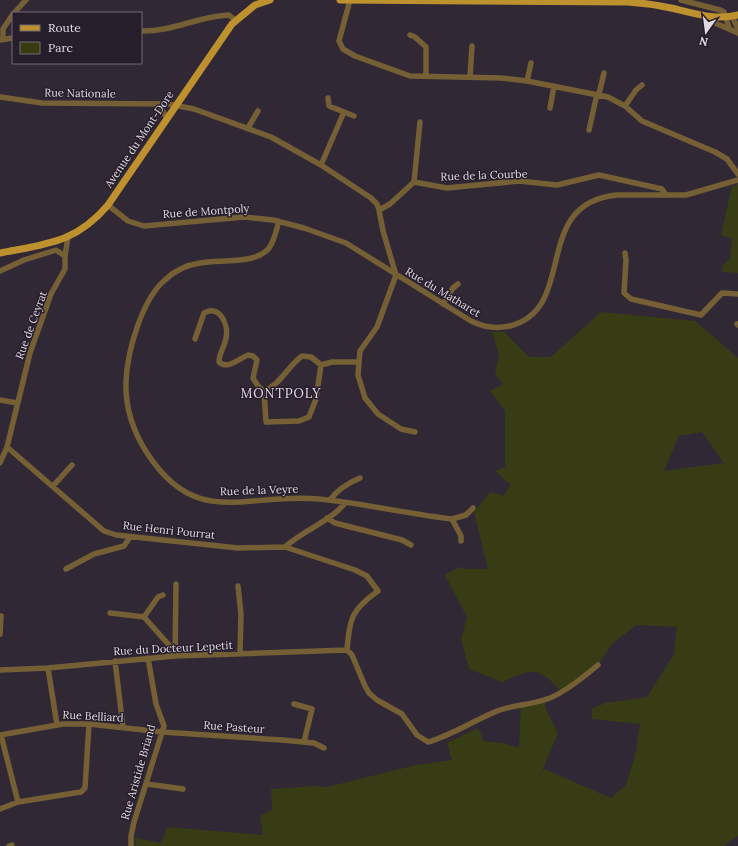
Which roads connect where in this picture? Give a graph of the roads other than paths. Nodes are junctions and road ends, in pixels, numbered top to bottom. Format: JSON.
{"nodes":[{"id":1,"x":26,"y":0,"type":"edge"},
{"id":2,"x":267,"y":0,"type":"edge"},
{"id":3,"x":270,"y":0,"type":"edge"},
{"id":4,"x":340,"y":0,"type":"edge"},
{"id":5,"x":350,"y":0,"type":"edge"},
{"id":6,"x":428,"y":0,"type":"edge"},
{"id":7,"x":681,"y":0,"type":"edge"},
{"id":8,"x":16,"y":12,"type":"edge"},
{"id":9,"x":732,"y":16,"type":"edge"},
{"id":10,"x":12,"y":17,"type":"edge"},
{"id":11,"x":711,"y":17,"type":"junction"},
{"id":12,"x":235,"y":20,"type":"junction"},
{"id":13,"x":729,"y":28,"type":"junction"},
{"id":14,"x":738,"y":29,"type":"edge"},
{"id":15,"x":142,"y":31,"type":"edge"},
{"id":16,"x":410,"y":35,"type":"dead end"},
{"id":17,"x":12,"y":38,"type":"edge"},
{"id":18,"x":1,"y":39,"type":"edge"},
{"id":19,"x":472,"y":46,"type":"dead end"},
{"id":20,"x":531,"y":62,"type":"dead end"},
{"id":21,"x":604,"y":73,"type":"dead end"},
{"id":22,"x":426,"y":76,"type":"junction"},
{"id":23,"x":470,"y":77,"type":"junction"},
{"id":24,"x":527,"y":81,"type":"junction"},
{"id":25,"x":642,"y":85,"type":"dead end"},
{"id":26,"x":554,"y":86,"type":"junction"},
{"id":27,"x":598,"y":94,"type":"junction"},
{"id":28,"x":0,"y":98,"type":"edge"},
{"id":29,"x":328,"y":98,"type":"dead end"},
{"id":30,"x":159,"y":104,"type":"junction"},
{"id":31,"x":175,"y":106,"type":"junction"},
{"id":32,"x":625,"y":106,"type":"junction"},
{"id":33,"x":550,"y":108,"type":"dead end"},
{"id":34,"x":258,"y":111,"type":"dead end"},
{"id":35,"x":344,"y":112,"type":"junction"},
{"id":36,"x":354,"y":116,"type":"dead end"},
{"id":37,"x":167,"y":119,"type":"junction"},
{"id":38,"x":420,"y":122,"type":"dead end"},
{"id":39,"x":248,"y":128,"type":"junction"},
{"id":40,"x":589,"y":130,"type":"dead end"},
{"id":41,"x":321,"y":165,"type":"junction"},
{"id":42,"x":738,"y":174,"type":"edge"},
{"id":43,"x":738,"y":180,"type":"edge"},
{"id":44,"x":414,"y":182,"type":"junction"},
{"id":45,"x":666,"y":195,"type":"junction"},
{"id":46,"x":108,"y":205,"type":"junction"},
{"id":47,"x":379,"y":210,"type":"junction"},
{"id":48,"x":279,"y":221,"type":"junction"},
{"id":49,"x":68,"y":237,"type":"junction"},
{"id":50,"x":52,"y":242,"type":"junction"},
{"id":51,"x":56,"y":250,"type":"junction"},
{"id":52,"x":0,"y":253,"type":"edge"},
{"id":53,"x":625,"y":253,"type":"dead end"},
{"id":54,"x":65,"y":256,"type":"junction"},
{"id":55,"x":0,"y":271,"type":"edge"},
{"id":56,"x":396,"y":274,"type":"junction"},
{"id":57,"x":458,"y":284,"type":"dead end"},
{"id":58,"x":738,"y":294,"type":"edge"},
{"id":59,"x":443,"y":304,"type":"junction"},
{"id":60,"x":195,"y":339,"type":"dead end"},
{"id":61,"x":358,"y":362,"type":"junction"},
{"id":62,"x":321,"y":365,"type":"junction"},
{"id":63,"x":264,"y":391,"type":"junction"},
{"id":64,"x":0,"y":400,"type":"edge"},
{"id":65,"x":17,"y":403,"type":"junction"},
{"id":66,"x":415,"y":432,"type":"dead end"},
{"id":67,"x":7,"y":447,"type":"junction"},
{"id":68,"x":0,"y":463,"type":"edge"},
{"id":69,"x":72,"y":465,"type":"dead end"},
{"id":70,"x":360,"y":478,"type":"dead end"},
{"id":71,"x":53,"y":486,"type":"junction"},
{"id":72,"x":330,"y":500,"type":"junction"},
{"id":73,"x":345,"y":503,"type":"junction"},
{"id":74,"x":474,"y":508,"type":"dead end"},
{"id":75,"x":327,"y":518,"type":"junction"},
{"id":76,"x":452,"y":519,"type":"junction"},
{"id":77,"x":130,"y":537,"type":"junction"},
{"id":78,"x":462,"y":541,"type":"dead end"},
{"id":79,"x":411,"y":544,"type":"dead end"},
{"id":80,"x":285,"y":547,"type":"junction"},
{"id":81,"x":66,"y":569,"type":"dead end"},
{"id":82,"x":176,"y":584,"type":"dead end"},
{"id":83,"x":238,"y":586,"type":"dead end"},
{"id":84,"x":163,"y":595,"type":"dead end"},
{"id":85,"x":110,"y":614,"type":"dead end"},
{"id":86,"x":1,"y":616,"type":"edge"},
{"id":87,"x":144,"y":617,"type":"junction"},
{"id":88,"x":0,"y":634,"type":"edge"},
{"id":89,"x":347,"y":650,"type":"junction"},
{"id":90,"x":240,"y":654,"type":"junction"},
{"id":91,"x":172,"y":656,"type":"junction"},
{"id":92,"x":148,"y":658,"type":"junction"},
{"id":93,"x":115,"y":661,"type":"junction"},
{"id":94,"x":598,"y":665,"type":"dead end"},
{"id":95,"x":48,"y":668,"type":"junction"},
{"id":96,"x":0,"y":670,"type":"edge"},
{"id":97,"x":294,"y":704,"type":"dead end"},
{"id":98,"x":89,"y":724,"type":"junction"},
{"id":99,"x":57,"y":725,"type":"junction"},
{"id":100,"x":123,"y":728,"type":"junction"},
{"id":101,"x":162,"y":732,"type":"junction"},
{"id":102,"x":0,"y":735,"type":"edge"},
{"id":103,"x":304,"y":742,"type":"junction"},
{"id":104,"x":324,"y":748,"type":"dead end"},
{"id":105,"x":147,"y":784,"type":"junction"},
{"id":106,"x":183,"y":789,"type":"dead end"},
{"id":107,"x":18,"y":802,"type":"junction"},
{"id":108,"x":0,"y":809,"type":"edge"},
{"id":109,"x":131,"y":846,"type":"edge"}],
"edges":[{"from":1,"to":8,"type":"street"},
{"from":2,"to":3,"type":"main road","name":"Avenue du Mont-Dore"},
{"from":2,"to":12,"type":"main road","name":"Avenue du Mont-Dore"},
{"from":4,"to":5,"type":"main road"},
{"from":5,"to":6,"type":"main road"},
{"from":5,"to":22,"type":"street"},
{"from":6,"to":11,"type":"main road"},
{"from":7,"to":9,"type":"street"},
{"from":9,"to":11,"type":"main road"},
{"from":9,"to":13,"type":"street"},
{"from":9,"to":14,"type":"street"},
{"from":10,"to":18,"type":"street"},
{"from":11,"to":13,"type":"street"},
{"from":12,"to":15,"type":"street"},
{"from":12,"to":31,"type":"main road","name":"Avenue du Mont-Dore"},
{"from":13,"to":14,"type":"street"},
{"from":16,"to":22,"type":"street"},
{"from":17,"to":18,"type":"street"},
{"from":19,"to":23,"type":"street"},
{"from":20,"to":24,"type":"street"},
{"from":21,"to":27,"type":"street"},
{"from":22,"to":23,"type":"street"},
{"from":23,"to":24,"type":"street"},
{"from":24,"to":26,"type":"street"},
{"from":25,"to":32,"type":"street"},
{"from":26,"to":27,"type":"street"},
{"from":26,"to":33,"type":"street"},
{"from":27,"to":32,"type":"street"},
{"from":27,"to":40,"type":"street"},
{"from":28,"to":30,"type":"street","name":"Rue Nationale"},
{"from":29,"to":35,"type":"street"},
{"from":30,"to":31,"type":"street","name":"Rue Nationale"},
{"from":30,"to":37,"type":"street"},
{"from":31,"to":37,"type":"main road","name":"Avenue du Mont-Dore"},
{"from":31,"to":39,"type":"street","name":"Rue Nationale"},
{"from":32,"to":42,"type":"street"},
{"from":34,"to":39,"type":"street"},
{"from":35,"to":36,"type":"street"},
{"from":35,"to":41,"type":"street"},
{"from":37,"to":46,"type":"main road","name":"Avenue du Mont-Dore"},
{"from":38,"to":44,"type":"street"},
{"from":39,"to":41,"type":"street","name":"Rue Nationale"},
{"from":41,"to":47,"type":"street","name":"Rue Nationale"},
{"from":43,"to":45,"type":"street","name":"Rue du Matharet"},
{"from":44,"to":45,"type":"street","name":"Rue de la Courbe"},
{"from":44,"to":47,"type":"street"},
{"from":45,"to":59,"type":"street","name":"Rue du Matharet"},
{"from":46,"to":48,"type":"street","name":"Rue de Montpoly"},
{"from":46,"to":49,"type":"main road","name":"Avenue du Mont-Dore"},
{"from":47,"to":56,"type":"street"},
{"from":48,"to":56,"type":"street","name":"Rue de Montpoly"},
{"from":48,"to":72,"type":"street","name":"Rue de la Veyre"},
{"from":49,"to":50,"type":"main road","name":"Avenue du Mont-Dore"},
{"from":49,"to":54,"type":"street","name":"Rue de Ceyrat"},
{"from":50,"to":51,"type":"street"},
{"from":50,"to":52,"type":"main road","name":"Avenue du Mont-Dore"},
{"from":51,"to":54,"type":"street"},
{"from":51,"to":55,"type":"street"},
{"from":53,"to":58,"type":"street"},
{"from":54,"to":65,"type":"street","name":"Rue de Ceyrat"},
{"from":56,"to":59,"type":"street","name":"Rue du Matharet"},
{"from":56,"to":61,"type":"street"},
{"from":57,"to":59,"type":"street"},
{"from":60,"to":63,"type":"street"},
{"from":61,"to":62,"type":"street"},
{"from":61,"to":66,"type":"street"},
{"from":62,"to":63,"type":"street"},
{"from":62,"to":63,"type":"street"},
{"from":64,"to":65,"type":"street"},
{"from":65,"to":67,"type":"street","name":"Rue de Ceyrat"},
{"from":67,"to":68,"type":"street","name":"Rue de Ceyrat"},
{"from":67,"to":71,"type":"street","name":"Rue Henri Pourrat"},
{"from":69,"to":71,"type":"street"},
{"from":70,"to":72,"type":"street"},
{"from":71,"to":77,"type":"street","name":"Rue Henri Pourrat"},
{"from":72,"to":73,"type":"street","name":"Rue de la Veyre"},
{"from":73,"to":75,"type":"street"},
{"from":73,"to":76,"type":"street","name":"Rue de la Veyre"},
{"from":74,"to":76,"type":"street"},
{"from":75,"to":79,"type":"street"},
{"from":75,"to":80,"type":"street"},
{"from":76,"to":78,"type":"street"},
{"from":77,"to":80,"type":"street","name":"Rue Henri Pourrat"},
{"from":77,"to":81,"type":"street"},
{"from":80,"to":89,"type":"street","name":"Rue Henri Pourrat"},
{"from":82,"to":91,"type":"street"},
{"from":83,"to":90,"type":"street"},
{"from":84,"to":87,"type":"street"},
{"from":85,"to":87,"type":"street"},
{"from":86,"to":88,"type":"street"},
{"from":87,"to":91,"type":"street"},
{"from":89,"to":90,"type":"street","name":"Rue du Docteur Lepetit"},
{"from":89,"to":94,"type":"street"},
{"from":90,"to":91,"type":"street","name":"Rue du Docteur Lepetit"},
{"from":91,"to":92,"type":"street","name":"Rue du Docteur Lepetit"},
{"from":92,"to":93,"type":"street","name":"Rue du Docteur Lepetit"},
{"from":92,"to":101,"type":"street","name":"Rue Aristide Briand"},
{"from":93,"to":95,"type":"street","name":"Rue du Docteur Lepetit"},
{"from":93,"to":100,"type":"street"},
{"from":95,"to":96,"type":"street","name":"Rue du Docteur Lepetit"},
{"from":95,"to":99,"type":"street"},
{"from":97,"to":103,"type":"street"},
{"from":98,"to":99,"type":"street","name":"Rue Belliard"},
{"from":98,"to":100,"type":"street","name":"Rue Belliard"},
{"from":98,"to":107,"type":"street"},
{"from":99,"to":102,"type":"street","name":"Rue Belliard"},
{"from":100,"to":101,"type":"street","name":"Rue Belliard"},
{"from":101,"to":103,"type":"street","name":"Rue Pasteur"},
{"from":101,"to":105,"type":"street","name":"Rue Aristide Briand"},
{"from":102,"to":107,"type":"street"},
{"from":103,"to":104,"type":"street","name":"Rue Pasteur"},
{"from":105,"to":106,"type":"street"},
{"from":105,"to":109,"type":"street","name":"Rue Aristide Briand"},
{"from":107,"to":108,"type":"street"}]}
